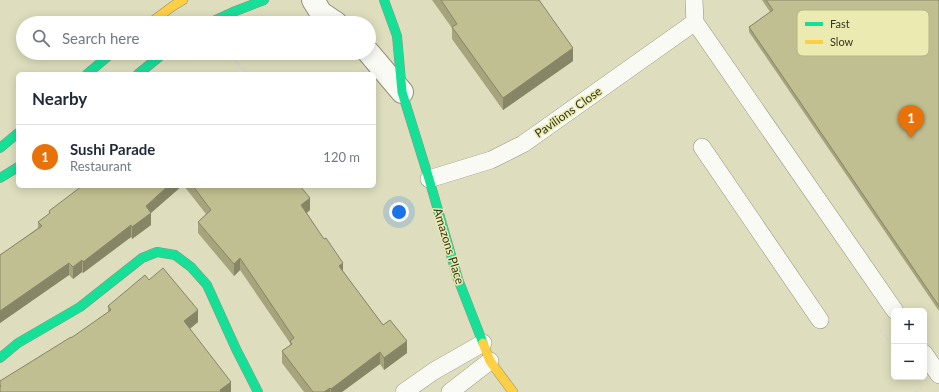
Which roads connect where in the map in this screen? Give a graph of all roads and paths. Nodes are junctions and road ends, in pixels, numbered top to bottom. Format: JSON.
{"nodes":[{"id":1,"x":183,"y":0,"type":"edge"},
{"id":2,"x":264,"y":0,"type":"edge"},
{"id":3,"x":313,"y":0,"type":"edge"},
{"id":4,"x":384,"y":0,"type":"edge"},
{"id":5,"x":694,"y":0,"type":"edge"},
{"id":6,"x":159,"y":16,"type":"edge"},
{"id":7,"x":224,"y":16,"type":"edge"},
{"id":8,"x":326,"y":16,"type":"edge"},
{"id":9,"x":695,"y":22,"type":"junction"},
{"id":10,"x":104,"y":60,"type":"edge"},
{"id":11,"x":155,"y":60,"type":"edge"},
{"id":12,"x":235,"y":60,"type":"edge"},
{"id":13,"x":375,"y":60,"type":"edge"},
{"id":14,"x":89,"y":72,"type":"edge"},
{"id":15,"x":140,"y":72,"type":"edge"},
{"id":16,"x":246,"y":72,"type":"edge"},
{"id":17,"x":402,"y":92,"type":"junction"},
{"id":18,"x":16,"y":135,"type":"edge"},
{"id":19,"x":702,"y":147,"type":"dead end"},
{"id":20,"x":0,"y":148,"type":"edge"},
{"id":21,"x":16,"y":168,"type":"edge"},
{"id":22,"x":0,"y":178,"type":"edge"},
{"id":23,"x":429,"y":179,"type":"junction"},
{"id":24,"x":893,"y":308,"type":"edge"},
{"id":25,"x":820,"y":320,"type":"dead end"},
{"id":26,"x":483,"y":343,"type":"junction"},
{"id":27,"x":927,"y":357,"type":"edge"},
{"id":28,"x":0,"y":358,"type":"edge"},
{"id":29,"x":490,"y":361,"type":"junction"},
{"id":30,"x":939,"y":375,"type":"edge"},
{"id":31,"x":258,"y":392,"type":"edge"},
{"id":32,"x":404,"y":392,"type":"edge"},
{"id":33,"x":450,"y":392,"type":"edge"},
{"id":34,"x":513,"y":392,"type":"edge"}],
"edges":[{"from":1,"to":6,"type":"street"},
{"from":2,"to":7,"type":"street"},
{"from":3,"to":8,"type":"street"},
{"from":4,"to":17,"type":"street","name":"Amazons Place"},
{"from":5,"to":9,"type":"lane"},
{"from":9,"to":23,"type":"lane","name":"Pavilions Close"},
{"from":9,"to":24,"type":"lane"},
{"from":10,"to":14,"type":"street"},
{"from":11,"to":15,"type":"street"},
{"from":12,"to":16,"type":"path"},
{"from":13,"to":17,"type":"street","name":"Amazons Place"},
{"from":17,"to":23,"type":"street","name":"Amazons Place"},
{"from":18,"to":20,"type":"street"},
{"from":19,"to":25,"type":"lane"},
{"from":21,"to":22,"type":"street"},
{"from":23,"to":26,"type":"street","name":"Amazons Place"},
{"from":26,"to":29,"type":"street","name":"Amazons Place"},
{"from":26,"to":32,"type":"lane"},
{"from":27,"to":30,"type":"lane"},
{"from":28,"to":31,"type":"street"},
{"from":29,"to":33,"type":"lane"},
{"from":29,"to":34,"type":"street","name":"Amazons Place"}]}
